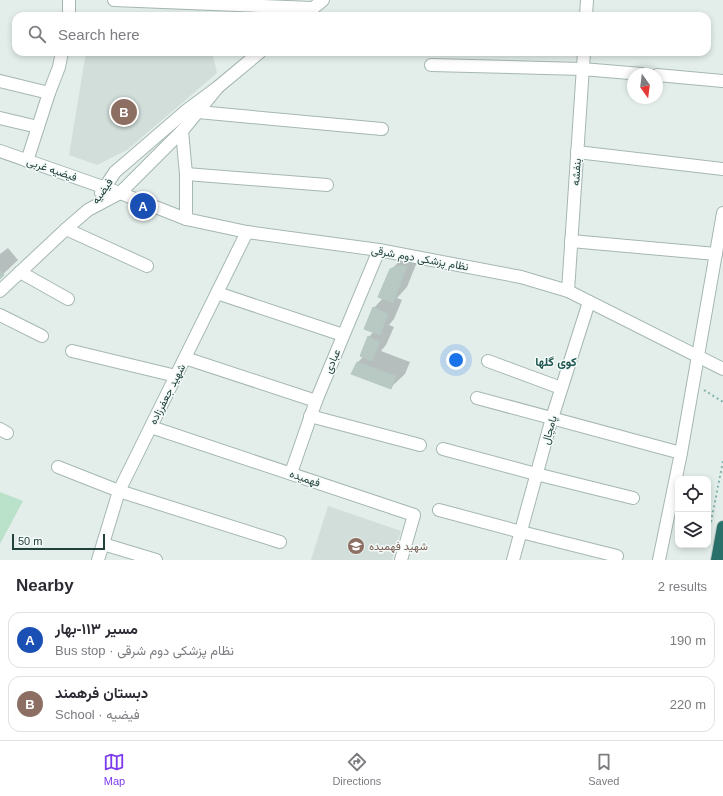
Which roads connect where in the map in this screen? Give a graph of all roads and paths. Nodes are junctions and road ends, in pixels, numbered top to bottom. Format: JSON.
{"nodes":[{"id":1,"x":69,"y":0,"type":"edge"},
{"id":2,"x":114,"y":0,"type":"edge"},
{"id":3,"x":323,"y":0,"type":"edge"},
{"id":4,"x":587,"y":0,"type":"edge"},
{"id":5,"x":68,"y":12,"type":"edge"},
{"id":6,"x":308,"y":12,"type":"edge"},
{"id":7,"x":586,"y":12,"type":"edge"},
{"id":8,"x":61,"y":56,"type":"edge"},
{"id":9,"x":255,"y":56,"type":"edge"},
{"id":10,"x":584,"y":56,"type":"edge"},
{"id":11,"x":432,"y":65,"type":"dead end"},
{"id":12,"x":582,"y":69,"type":"junction"},
{"id":13,"x":627,"y":73,"type":"edge"},
{"id":14,"x":663,"y":75,"type":"edge"},
{"id":15,"x":723,"y":80,"type":"edge"},
{"id":16,"x":0,"y":81,"type":"edge"},
{"id":17,"x":218,"y":87,"type":"junction"},
{"id":18,"x":49,"y":93,"type":"junction"},
{"id":19,"x":198,"y":112,"type":"junction"},
{"id":20,"x":0,"y":118,"type":"edge"},
{"id":21,"x":38,"y":127,"type":"junction"},
{"id":22,"x":382,"y":128,"type":"dead end"},
{"id":23,"x":182,"y":131,"type":"junction"},
{"id":24,"x":0,"y":151,"type":"edge"},
{"id":25,"x":577,"y":152,"type":"junction"},
{"id":26,"x":27,"y":161,"type":"junction"},
{"id":27,"x":723,"y":169,"type":"edge"},
{"id":28,"x":186,"y":174,"type":"junction"},
{"id":29,"x":327,"y":185,"type":"dead end"},
{"id":30,"x":104,"y":188,"type":"junction"},
{"id":31,"x":120,"y":193,"type":"junction"},
{"id":32,"x":88,"y":210,"type":"junction"},
{"id":33,"x":723,"y":213,"type":"edge"},
{"id":34,"x":186,"y":218,"type":"junction"},
{"id":35,"x":66,"y":229,"type":"junction"},
{"id":36,"x":247,"y":232,"type":"junction"},
{"id":37,"x":572,"y":241,"type":"junction"},
{"id":38,"x":379,"y":250,"type":"junction"},
{"id":39,"x":716,"y":254,"type":"junction"},
{"id":40,"x":147,"y":266,"type":"dead end"},
{"id":41,"x":20,"y":272,"type":"junction"},
{"id":42,"x":0,"y":291,"type":"edge"},
{"id":43,"x":568,"y":291,"type":"junction"},
{"id":44,"x":218,"y":293,"type":"junction"},
{"id":45,"x":68,"y":299,"type":"dead end"},
{"id":46,"x":589,"y":302,"type":"junction"},
{"id":47,"x":0,"y":315,"type":"edge"},
{"id":48,"x":343,"y":335,"type":"junction"},
{"id":49,"x":42,"y":336,"type":"dead end"},
{"id":50,"x":72,"y":351,"type":"dead end"},
{"id":51,"x":697,"y":356,"type":"junction"},
{"id":52,"x":185,"y":358,"type":"junction"},
{"id":53,"x":488,"y":362,"type":"dead end"},
{"id":54,"x":723,"y":369,"type":"edge"},
{"id":55,"x":176,"y":376,"type":"junction"},
{"id":56,"x":561,"y":388,"type":"junction"},
{"id":57,"x":691,"y":394,"type":"junction"},
{"id":58,"x":477,"y":398,"type":"dead end"},
{"id":59,"x":316,"y":400,"type":"junction"},
{"id":60,"x":723,"y":402,"type":"edge"},
{"id":61,"x":310,"y":416,"type":"junction"},
{"id":62,"x":552,"y":418,"type":"junction"},
{"id":63,"x":151,"y":427,"type":"junction"},
{"id":64,"x":420,"y":445,"type":"dead end"},
{"id":65,"x":443,"y":449,"type":"dead end"},
{"id":66,"x":681,"y":453,"type":"junction"},
{"id":67,"x":723,"y":461,"type":"edge"},
{"id":68,"x":58,"y":467,"type":"dead end"},
{"id":69,"x":291,"y":473,"type":"junction"},
{"id":70,"x":536,"y":474,"type":"junction"},
{"id":71,"x":120,"y":491,"type":"junction"},
{"id":72,"x":633,"y":498,"type":"dead end"},
{"id":73,"x":439,"y":510,"type":"dead end"},
{"id":74,"x":711,"y":523,"type":"dead end"},
{"id":75,"x":723,"y":527,"type":"edge"},
{"id":76,"x":521,"y":532,"type":"junction"},
{"id":77,"x":280,"y":542,"type":"dead end"},
{"id":78,"x":103,"y":544,"type":"junction"},
{"id":79,"x":616,"y":556,"type":"dead end"},
{"id":80,"x":98,"y":560,"type":"edge"},
{"id":81,"x":156,"y":560,"type":"edge"},
{"id":82,"x":401,"y":560,"type":"edge"},
{"id":83,"x":513,"y":560,"type":"edge"},
{"id":84,"x":659,"y":560,"type":"edge"},
{"id":85,"x":717,"y":560,"type":"edge"}],
"edges":[{"from":1,"to":5,"type":"street"},
{"from":2,"to":6,"type":"street"},
{"from":3,"to":6,"type":"street"},
{"from":4,"to":7,"type":"street"},
{"from":8,"to":18,"type":"street"},
{"from":9,"to":17,"type":"street","name":"فیضیه"},
{"from":10,"to":12,"type":"street","name":"بنفشه"},
{"from":11,"to":12,"type":"street"},
{"from":12,"to":13,"type":"street"},
{"from":12,"to":25,"type":"street","name":"بنفشه"},
{"from":14,"to":15,"type":"street"},
{"from":16,"to":18,"type":"street"},
{"from":17,"to":19,"type":"street","name":"فیضیه"},
{"from":17,"to":30,"type":"street","name":"فیضیه"},
{"from":18,"to":21,"type":"street"},
{"from":19,"to":22,"type":"street"},
{"from":19,"to":23,"type":"street","name":"فیضیه"},
{"from":20,"to":21,"type":"street"},
{"from":21,"to":26,"type":"street"},
{"from":23,"to":28,"type":"street"},
{"from":23,"to":31,"type":"street","name":"فیضیه"},
{"from":24,"to":26,"type":"street","name":"فیضیه غربی"},
{"from":25,"to":27,"type":"street"},
{"from":25,"to":37,"type":"street","name":"بنفشه"},
{"from":26,"to":30,"type":"street","name":"فیضیه غربی"},
{"from":28,"to":29,"type":"street"},
{"from":28,"to":34,"type":"street"},
{"from":30,"to":31,"type":"street","name":"نظام پزشکی دوم شرقی"},
{"from":30,"to":32,"type":"street","name":"فیضیه"},
{"from":31,"to":32,"type":"street","name":"فیضیه"},
{"from":31,"to":34,"type":"street","name":"نظام پزشکی دوم شرقی"},
{"from":32,"to":35,"type":"street"},
{"from":33,"to":39,"type":"street"},
{"from":34,"to":36,"type":"street","name":"نظام پزشکی دوم شرقی"},
{"from":35,"to":40,"type":"street"},
{"from":35,"to":41,"type":"street"},
{"from":36,"to":38,"type":"street","name":"نظام پزشکی دوم شرقی"},
{"from":36,"to":44,"type":"street","name":"شهید جعفرزاده"},
{"from":37,"to":39,"type":"street"},
{"from":37,"to":43,"type":"street","name":"بنفشه"},
{"from":38,"to":43,"type":"street","name":"نظام پزشکی دوم شرقی"},
{"from":38,"to":48,"type":"street","name":"عبادی"},
{"from":39,"to":51,"type":"street"},
{"from":41,"to":42,"type":"street"},
{"from":41,"to":45,"type":"street"},
{"from":43,"to":46,"type":"street","name":"نظام پزشکی دوم شرقی"},
{"from":44,"to":48,"type":"street"},
{"from":44,"to":52,"type":"street","name":"شهید جعفرزاده"},
{"from":46,"to":51,"type":"street","name":"نظام پزشکی دوم شرقی"},
{"from":46,"to":56,"type":"street","name":"پامچال"},
{"from":47,"to":49,"type":"street"},
{"from":48,"to":59,"type":"street","name":"عبادی"},
{"from":50,"to":55,"type":"street"},
{"from":51,"to":54,"type":"street","name":"نظام پزشکی دوم شرقی"},
{"from":51,"to":57,"type":"street"},
{"from":52,"to":55,"type":"street","name":"شهید جعفرزاده"},
{"from":52,"to":59,"type":"street"},
{"from":53,"to":56,"type":"street"},
{"from":55,"to":63,"type":"street","name":"شهید جعفرزاده"},
{"from":56,"to":62,"type":"street","name":"پامچال"},
{"from":57,"to":60,"type":"path"},
{"from":57,"to":66,"type":"street"},
{"from":58,"to":62,"type":"street"},
{"from":59,"to":61,"type":"street","name":"عبادی"},
{"from":61,"to":64,"type":"street"},
{"from":61,"to":69,"type":"street","name":"عبادی"},
{"from":62,"to":66,"type":"street"},
{"from":62,"to":70,"type":"street","name":"پامچال"},
{"from":63,"to":69,"type":"street","name":"فهمیده"},
{"from":63,"to":71,"type":"street","name":"شهید جعفرزاده"},
{"from":65,"to":70,"type":"street"},
{"from":66,"to":84,"type":"street"},
{"from":67,"to":74,"type":"path"},
{"from":68,"to":71,"type":"street"},
{"from":69,"to":82,"type":"street","name":"فهمیده"},
{"from":70,"to":72,"type":"street"},
{"from":70,"to":76,"type":"street","name":"پامچال"},
{"from":71,"to":77,"type":"street"},
{"from":71,"to":78,"type":"street","name":"شهید جعفرزاده"},
{"from":73,"to":76,"type":"street"},
{"from":75,"to":85,"type":"highway"},
{"from":76,"to":79,"type":"street"},
{"from":76,"to":83,"type":"street","name":"پامچال"},
{"from":78,"to":80,"type":"street","name":"شهید جعفرزاده"},
{"from":78,"to":81,"type":"street"}]}
